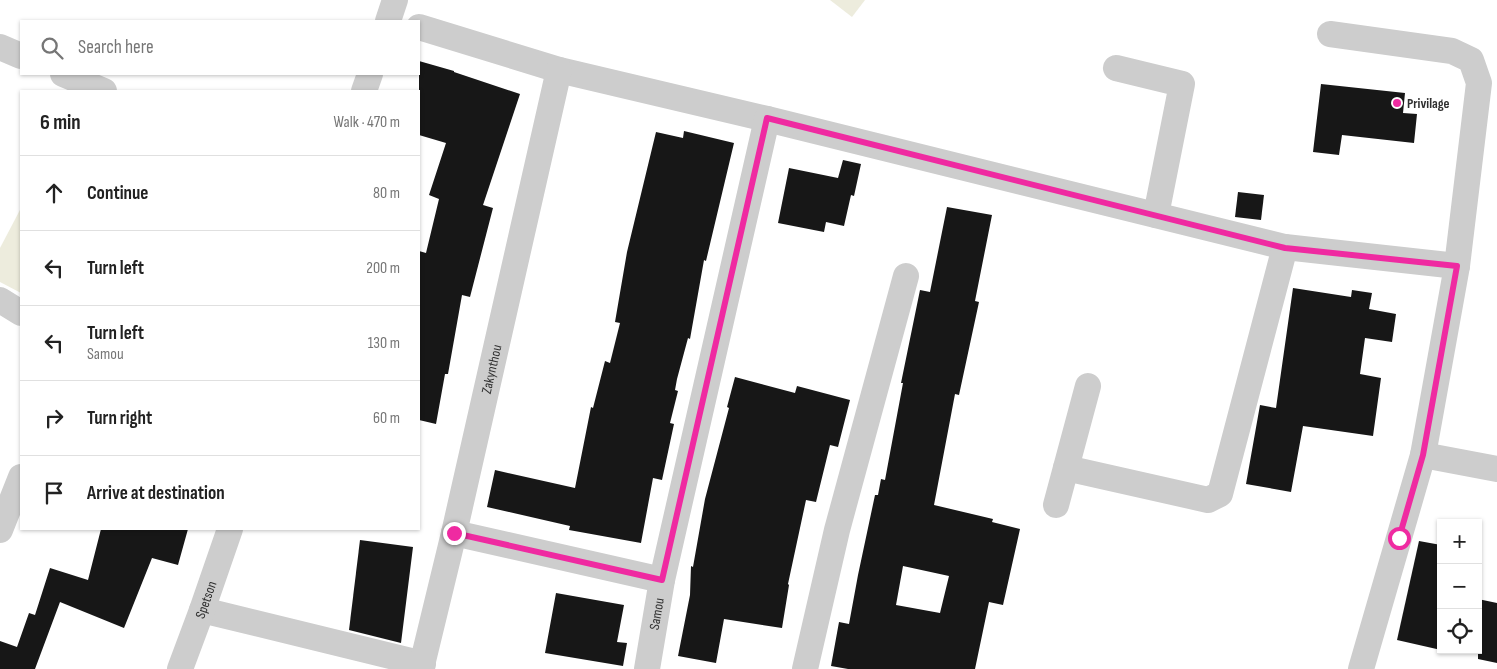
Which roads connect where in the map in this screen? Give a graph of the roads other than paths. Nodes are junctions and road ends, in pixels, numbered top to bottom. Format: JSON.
{"nodes":[{"id":1,"x":420,"y":28,"type":"edge"},
{"id":2,"x":1330,"y":34,"type":"dead end"},
{"id":3,"x":0,"y":47,"type":"edge"},
{"id":4,"x":20,"y":56,"type":"edge"},
{"id":5,"x":1116,"y":68,"type":"dead end"},
{"id":6,"x":559,"y":70,"type":"junction"},
{"id":7,"x":65,"y":75,"type":"edge"},
{"id":8,"x":370,"y":75,"type":"edge"},
{"id":9,"x":102,"y":90,"type":"edge"},
{"id":10,"x":364,"y":90,"type":"edge"},
{"id":11,"x":767,"y":118,"type":"junction"},
{"id":12,"x":1156,"y":215,"type":"junction"},
{"id":13,"x":1285,"y":248,"type":"junction"},
{"id":14,"x":1457,"y":266,"type":"junction"},
{"id":15,"x":906,"y":276,"type":"dead end"},
{"id":16,"x":0,"y":300,"type":"edge"},
{"id":17,"x":20,"y":312,"type":"edge"},
{"id":18,"x":1088,"y":386,"type":"dead end"},
{"id":19,"x":1423,"y":455,"type":"junction"},
{"id":20,"x":1066,"y":468,"type":"junction"},
{"id":21,"x":1497,"y":469,"type":"edge"},
{"id":22,"x":20,"y":480,"type":"edge"},
{"id":23,"x":1056,"y":505,"type":"dead end"},
{"id":24,"x":0,"y":530,"type":"edge"},
{"id":25,"x":230,"y":530,"type":"edge"},
{"id":26,"x":454,"y":533,"type":"junction"},
{"id":27,"x":662,"y":580,"type":"junction"},
{"id":28,"x":202,"y":610,"type":"junction"},
{"id":29,"x":422,"y":667,"type":"edge"},
{"id":30,"x":180,"y":669,"type":"edge"},
{"id":31,"x":647,"y":669,"type":"edge"},
{"id":32,"x":805,"y":669,"type":"edge"},
{"id":33,"x":1361,"y":669,"type":"edge"}],
"edges":[{"from":1,"to":6,"type":"street"},
{"from":2,"to":14,"type":"street"},
{"from":3,"to":4,"type":"street"},
{"from":5,"to":12,"type":"street"},
{"from":6,"to":11,"type":"street"},
{"from":6,"to":26,"type":"street","name":"Zakynthou"},
{"from":7,"to":9,"type":"street"},
{"from":8,"to":10,"type":"street"},
{"from":11,"to":12,"type":"street"},
{"from":11,"to":27,"type":"street","name":"Samou"},
{"from":12,"to":13,"type":"street"},
{"from":13,"to":14,"type":"street"},
{"from":13,"to":20,"type":"street"},
{"from":14,"to":19,"type":"street"},
{"from":15,"to":32,"type":"street"},
{"from":16,"to":17,"type":"street"},
{"from":18,"to":20,"type":"street"},
{"from":19,"to":21,"type":"street"},
{"from":19,"to":33,"type":"street"},
{"from":20,"to":23,"type":"street"},
{"from":22,"to":24,"type":"street"},
{"from":25,"to":28,"type":"street","name":"Spetson"},
{"from":26,"to":27,"type":"street"},
{"from":26,"to":29,"type":"street","name":"Zakynthou"},
{"from":27,"to":31,"type":"street","name":"Samou"},
{"from":28,"to":29,"type":"street"},
{"from":28,"to":30,"type":"street","name":"Spetson"}]}
